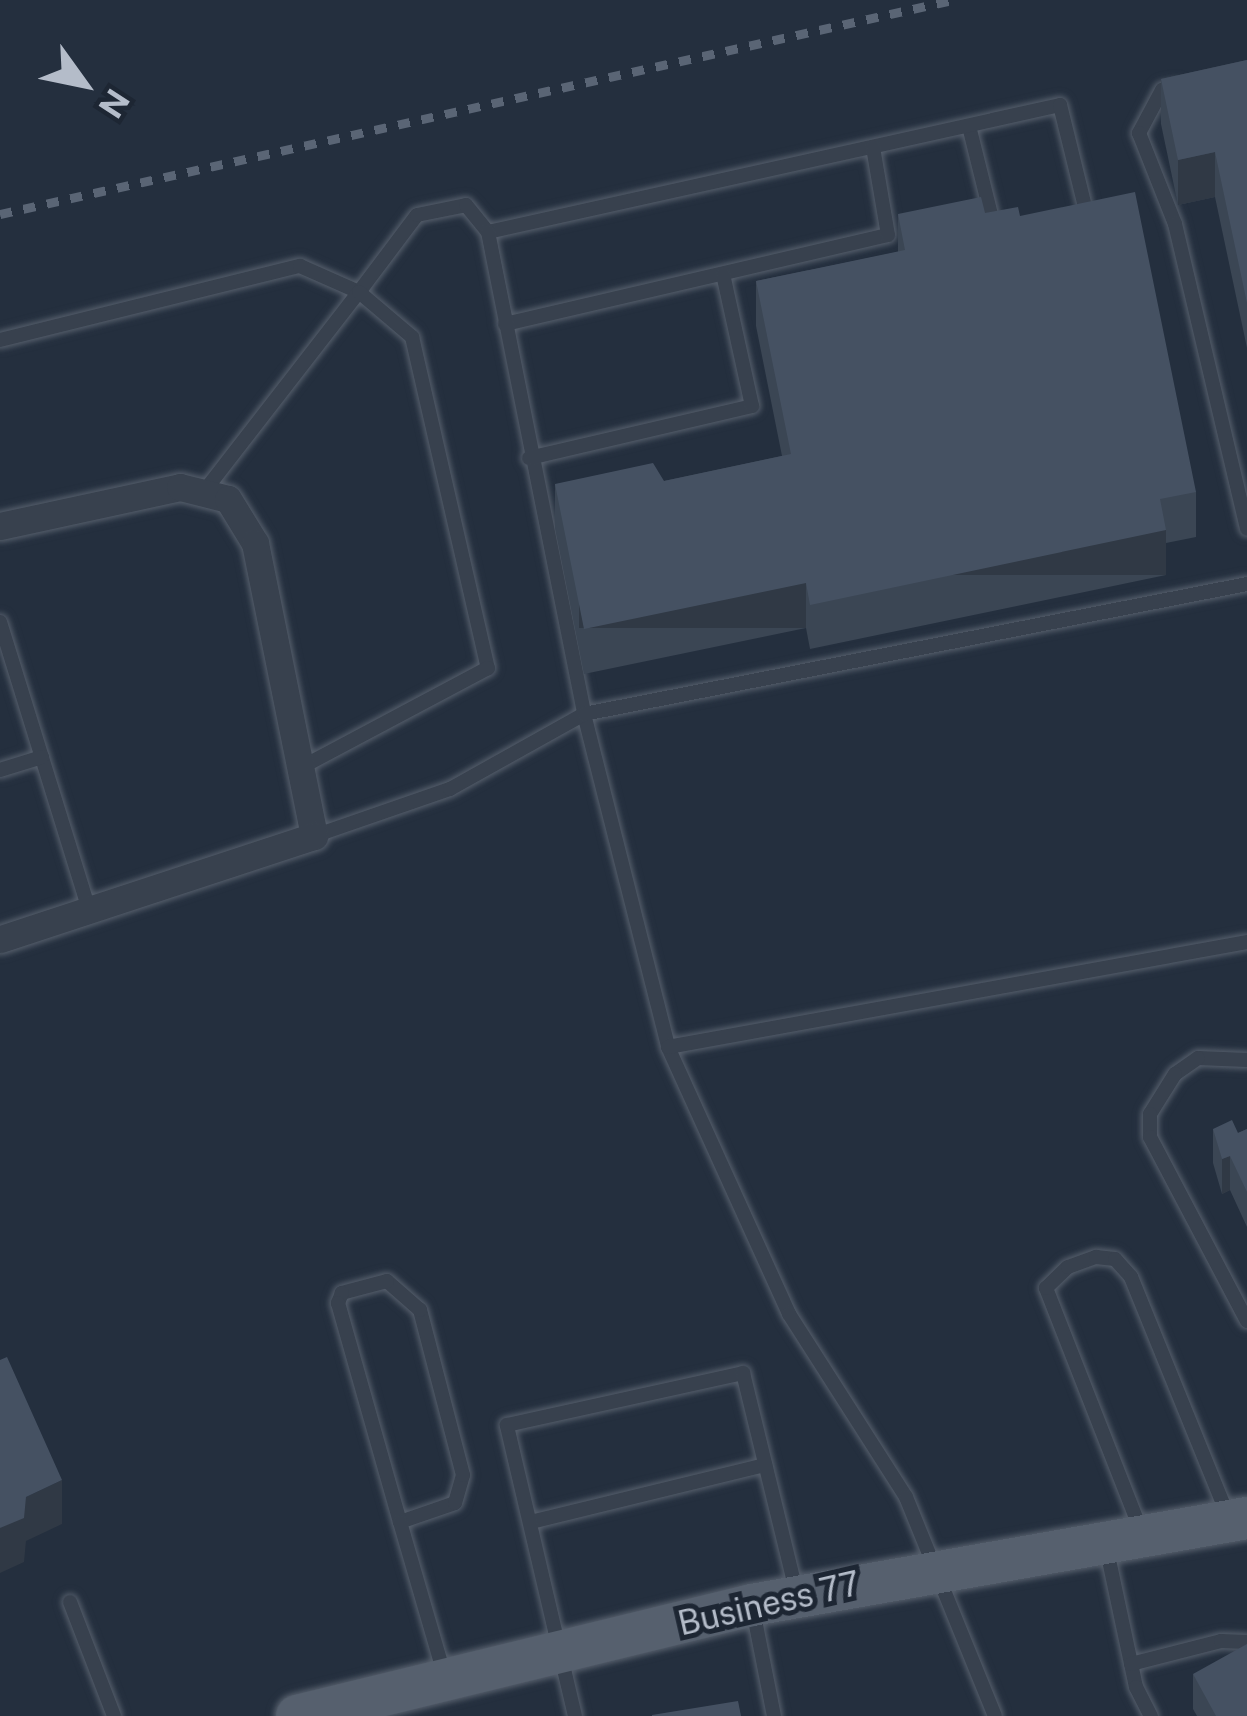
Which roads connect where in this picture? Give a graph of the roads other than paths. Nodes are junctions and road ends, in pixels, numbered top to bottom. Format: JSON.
{"nodes":[{"id":1,"x":1204,"y":81,"type":"edge"},
{"id":2,"x":969,"y":126,"type":"junction"},
{"id":3,"x":873,"y":147,"type":"junction"},
{"id":4,"x":1084,"y":203,"type":"edge"},
{"id":5,"x":991,"y":215,"type":"edge"},
{"id":6,"x":488,"y":232,"type":"junction"},
{"id":7,"x":723,"y":274,"type":"junction"},
{"id":8,"x":359,"y":292,"type":"junction"},
{"id":9,"x":505,"y":324,"type":"junction"},
{"id":10,"x":0,"y":340,"type":"edge"},
{"id":11,"x":529,"y":458,"type":"junction"},
{"id":12,"x":206,"y":489,"type":"junction"},
{"id":13,"x":0,"y":526,"type":"edge"},
{"id":14,"x":1247,"y":529,"type":"edge"},
{"id":15,"x":1247,"y":584,"type":"edge"},
{"id":16,"x":0,"y":622,"type":"edge"},
{"id":17,"x":584,"y":714,"type":"junction"},
{"id":18,"x":42,"y":757,"type":"junction"},
{"id":19,"x":302,"y":767,"type":"junction"},
{"id":20,"x":0,"y":770,"type":"edge"},
{"id":21,"x":314,"y":836,"type":"junction"},
{"id":22,"x":90,"y":910,"type":"junction"},
{"id":23,"x":0,"y":939,"type":"edge"},
{"id":24,"x":1247,"y":942,"type":"edge"},
{"id":25,"x":668,"y":1047,"type":"junction"},
{"id":26,"x":1247,"y":1060,"type":"edge"},
{"id":27,"x":1247,"y":1321,"type":"edge"},
{"id":28,"x":765,"y":1465,"type":"junction"},
{"id":29,"x":1238,"y":1520,"type":"edge"},
{"id":30,"x":400,"y":1522,"type":"junction"},
{"id":31,"x":532,"y":1522,"type":"junction"},
{"id":32,"x":1124,"y":1538,"type":"junction"},
{"id":33,"x":938,"y":1568,"type":"junction"},
{"id":34,"x":797,"y":1596,"type":"junction"},
{"id":35,"x":70,"y":1602,"type":"dead end"},
{"id":36,"x":752,"y":1605,"type":"junction"},
{"id":37,"x":1247,"y":1642,"type":"edge"},
{"id":38,"x":561,"y":1653,"type":"junction"},
{"id":39,"x":1131,"y":1664,"type":"junction"},
{"id":40,"x":446,"y":1682,"type":"junction"},
{"id":41,"x":114,"y":1716,"type":"edge"},
{"id":42,"x":297,"y":1716,"type":"edge"},
{"id":43,"x":575,"y":1716,"type":"edge"},
{"id":44,"x":774,"y":1716,"type":"edge"},
{"id":45,"x":995,"y":1716,"type":"edge"},
{"id":46,"x":1151,"y":1716,"type":"edge"}],
"edges":[{"from":1,"to":14,"type":"lane"},
{"from":2,"to":3,"type":"lane"},
{"from":2,"to":4,"type":"lane"},
{"from":2,"to":5,"type":"lane"},
{"from":3,"to":6,"type":"lane"},
{"from":3,"to":7,"type":"lane"},
{"from":6,"to":8,"type":"lane"},
{"from":6,"to":9,"type":"lane"},
{"from":7,"to":9,"type":"lane"},
{"from":7,"to":11,"type":"lane"},
{"from":8,"to":10,"type":"lane"},
{"from":8,"to":12,"type":"lane"},
{"from":8,"to":19,"type":"lane"},
{"from":9,"to":11,"type":"lane"},
{"from":11,"to":17,"type":"lane"},
{"from":12,"to":13,"type":"street"},
{"from":12,"to":19,"type":"street"},
{"from":15,"to":17,"type":"lane"},
{"from":16,"to":18,"type":"lane"},
{"from":17,"to":21,"type":"lane"},
{"from":17,"to":25,"type":"lane"},
{"from":18,"to":20,"type":"lane"},
{"from":18,"to":22,"type":"lane"},
{"from":19,"to":21,"type":"street"},
{"from":21,"to":22,"type":"street"},
{"from":22,"to":23,"type":"street"},
{"from":24,"to":25,"type":"lane"},
{"from":25,"to":33,"type":"lane"},
{"from":26,"to":27,"type":"lane"},
{"from":28,"to":31,"type":"lane"},
{"from":28,"to":31,"type":"lane"},
{"from":28,"to":34,"type":"lane"},
{"from":29,"to":32,"type":"main road","name":"Business 77"},
{"from":29,"to":32,"type":"lane"},
{"from":30,"to":30,"type":"lane"},
{"from":30,"to":40,"type":"lane"},
{"from":31,"to":38,"type":"lane"},
{"from":32,"to":33,"type":"main road","name":"Business 77"},
{"from":32,"to":39,"type":"lane"},
{"from":33,"to":34,"type":"main road","name":"Business 77"},
{"from":33,"to":45,"type":"lane"},
{"from":34,"to":36,"type":"main road","name":"Business 77"},
{"from":35,"to":41,"type":"lane"},
{"from":36,"to":38,"type":"main road","name":"Business 77"},
{"from":36,"to":44,"type":"lane"},
{"from":37,"to":39,"type":"lane"},
{"from":38,"to":40,"type":"main road","name":"Business 77"},
{"from":38,"to":43,"type":"lane"},
{"from":39,"to":46,"type":"lane"},
{"from":40,"to":42,"type":"main road","name":"Business 77"}]}
